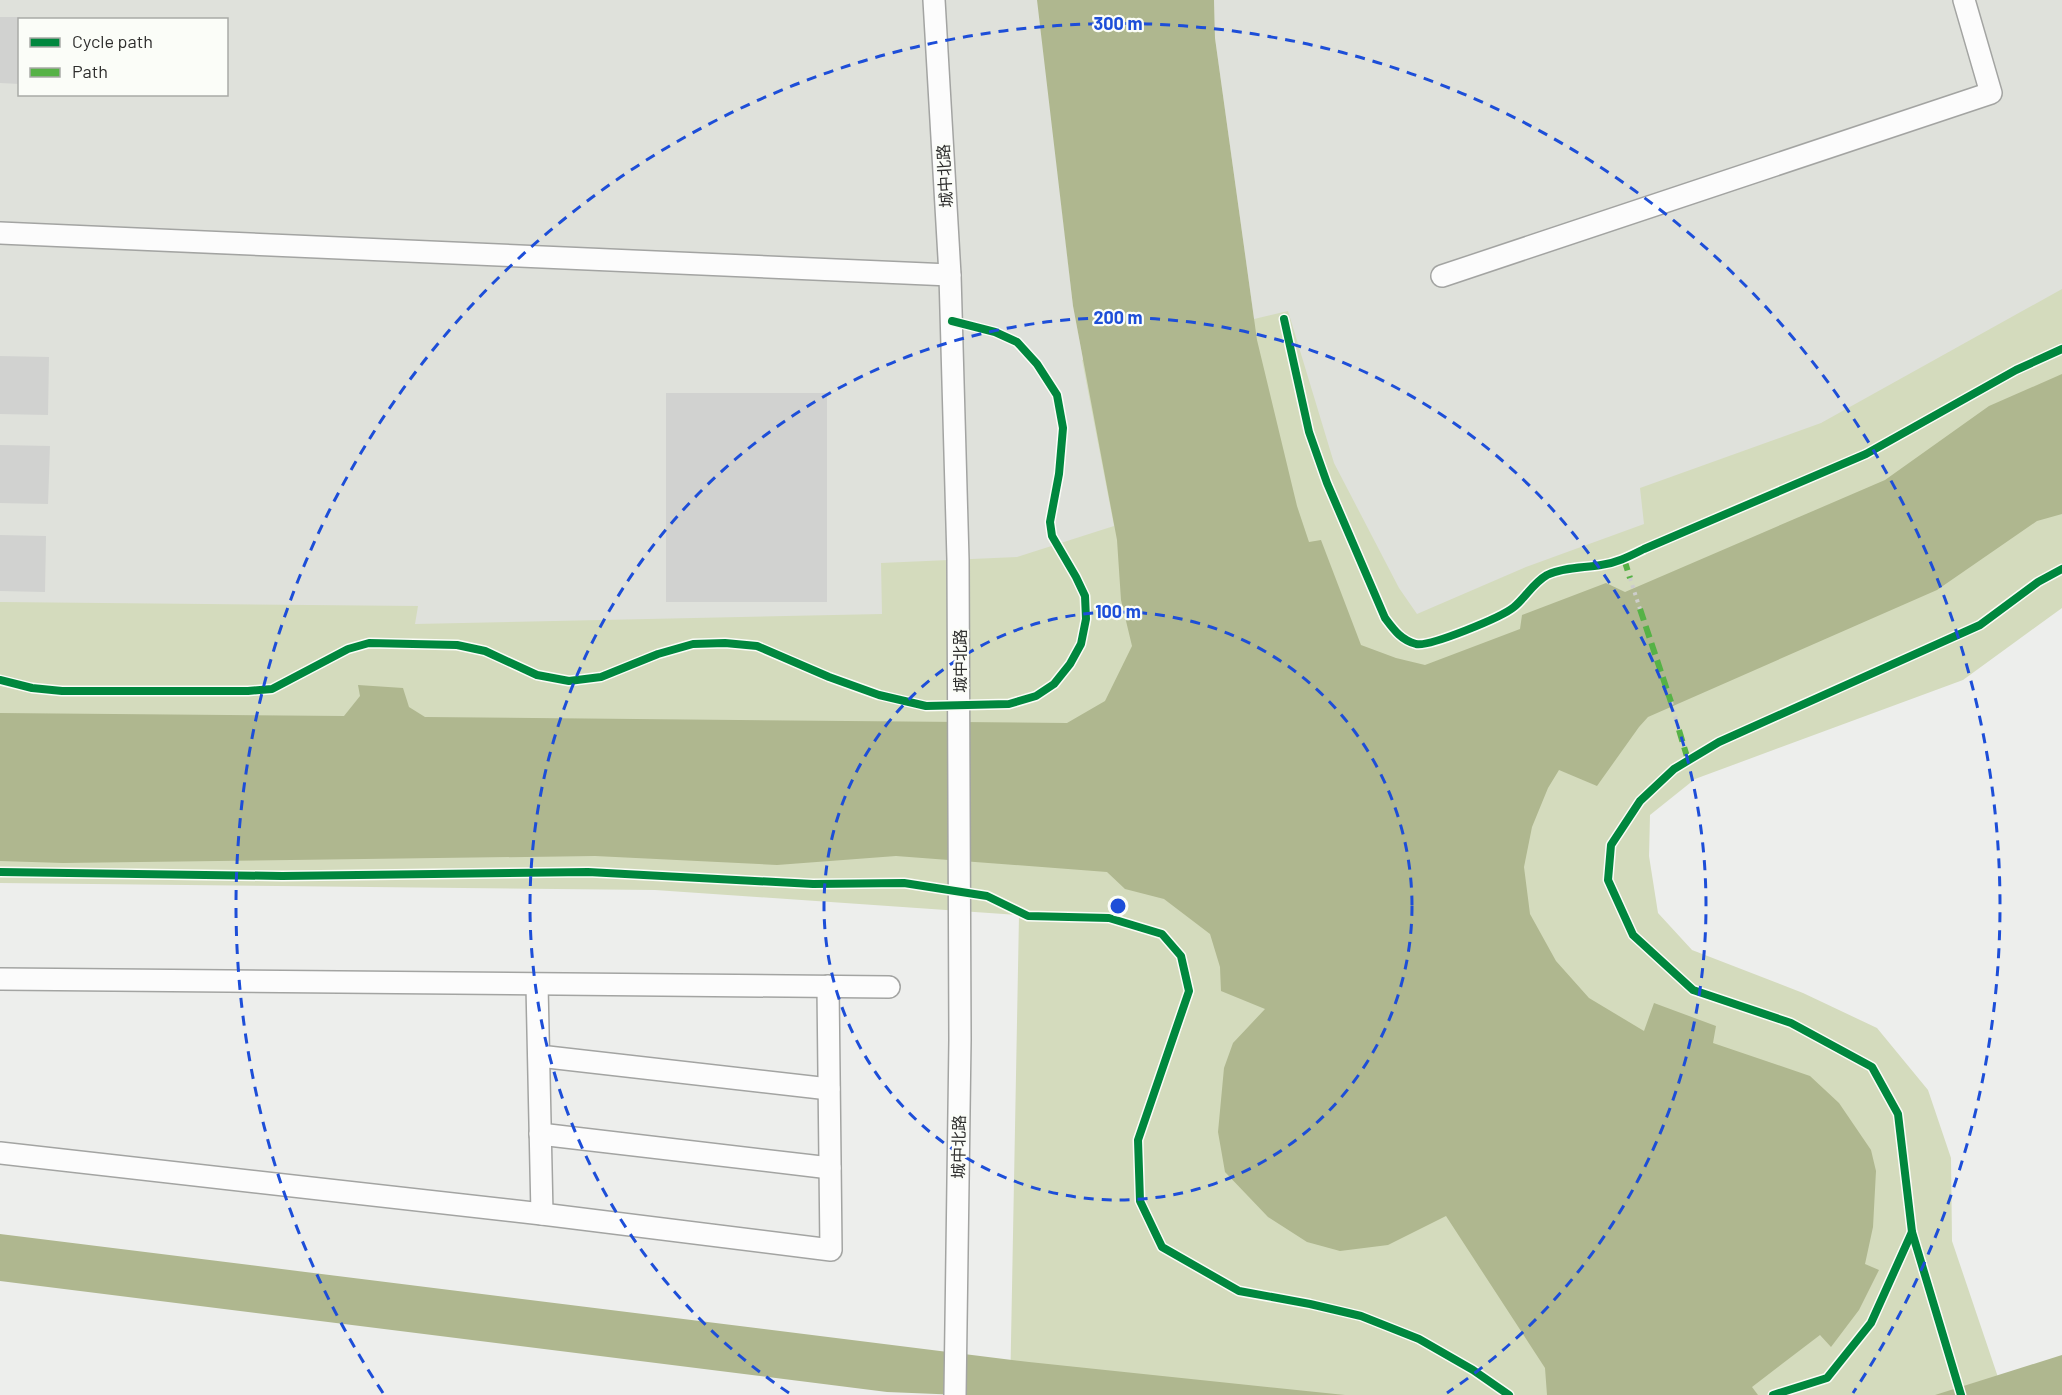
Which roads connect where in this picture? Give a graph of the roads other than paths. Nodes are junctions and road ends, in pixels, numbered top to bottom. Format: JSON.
{"nodes":[{"id":1,"x":934,"y":0,"type":"edge"},
{"id":2,"x":1964,"y":0,"type":"edge"},
{"id":3,"x":0,"y":233,"type":"edge"},
{"id":4,"x":950,"y":275,"type":"junction"},
{"id":5,"x":1442,"y":276,"type":"dead end"},
{"id":6,"x":0,"y":979,"type":"edge"},
{"id":7,"x":537,"y":985,"type":"junction"},
{"id":8,"x":828,"y":986,"type":"junction"},
{"id":9,"x":889,"y":987,"type":"dead end"},
{"id":10,"x":539,"y":1056,"type":"junction"},
{"id":11,"x":829,"y":1089,"type":"junction"},
{"id":12,"x":540,"y":1134,"type":"junction"},
{"id":13,"x":0,"y":1153,"type":"edge"},
{"id":14,"x":830,"y":1168,"type":"junction"},
{"id":15,"x":542,"y":1214,"type":"junction"},
{"id":16,"x":955,"y":1395,"type":"edge"}],
"edges":[{"from":1,"to":4,"type":"street","name":"城中北路"},
{"from":2,"to":5,"type":"street"},
{"from":3,"to":4,"type":"street"},
{"from":4,"to":16,"type":"street","name":"城中北路"},
{"from":6,"to":7,"type":"street"},
{"from":7,"to":8,"type":"street"},
{"from":7,"to":10,"type":"street"},
{"from":8,"to":9,"type":"street"},
{"from":8,"to":11,"type":"street"},
{"from":10,"to":11,"type":"street"},
{"from":10,"to":12,"type":"street"},
{"from":11,"to":14,"type":"street"},
{"from":12,"to":14,"type":"street"},
{"from":12,"to":15,"type":"street"},
{"from":13,"to":15,"type":"street"},
{"from":14,"to":15,"type":"street"}]}
